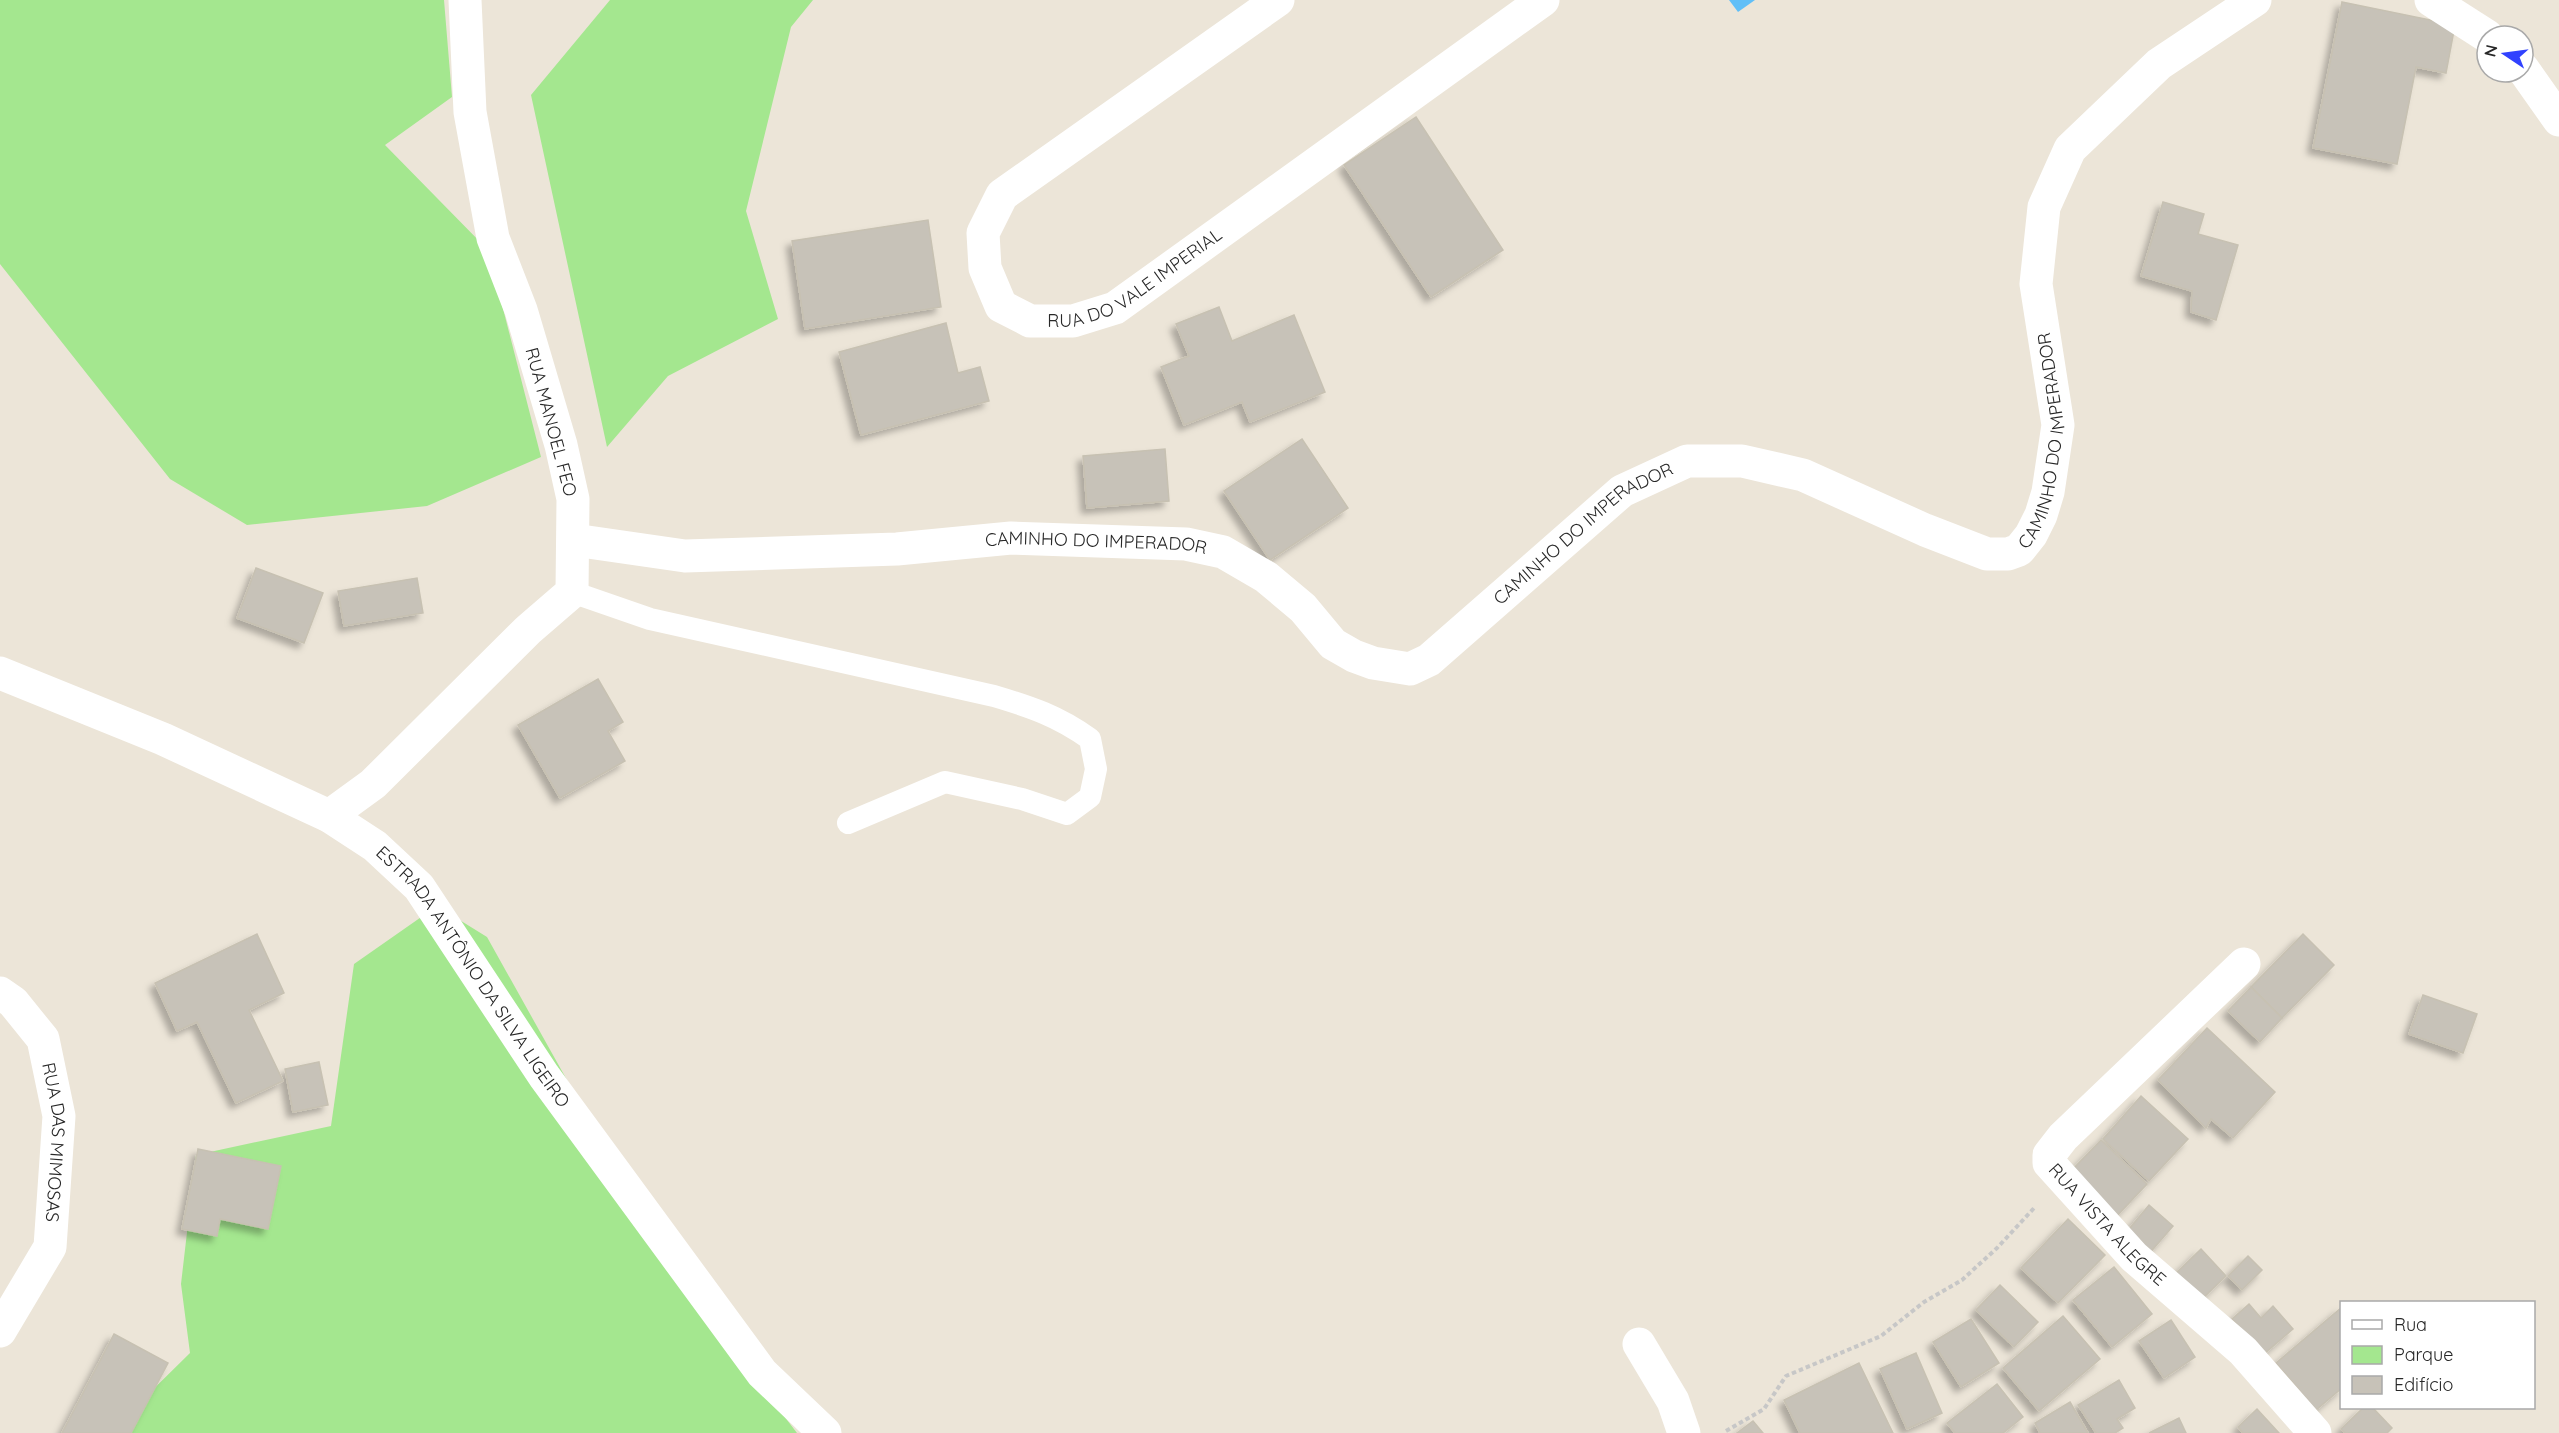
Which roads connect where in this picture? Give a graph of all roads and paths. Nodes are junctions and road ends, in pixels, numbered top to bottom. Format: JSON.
{"nodes":[{"id":1,"x":465,"y":0,"type":"edge"},
{"id":2,"x":1278,"y":0,"type":"edge"},
{"id":3,"x":1543,"y":0,"type":"edge"},
{"id":4,"x":2255,"y":0,"type":"edge"},
{"id":5,"x":2431,"y":0,"type":"edge"},
{"id":6,"x":2475,"y":28,"type":"edge"},
{"id":7,"x":2534,"y":84,"type":"edge"},
{"id":8,"x":2559,"y":120,"type":"edge"},
{"id":9,"x":574,"y":540,"type":"junction"},
{"id":10,"x":572,"y":592,"type":"junction"},
{"id":11,"x":0,"y":673,"type":"edge"},
{"id":12,"x":329,"y":816,"type":"junction"},
{"id":13,"x":848,"y":823,"type":"dead end"},
{"id":14,"x":2244,"y":964,"type":"dead end"},
{"id":15,"x":0,"y":993,"type":"edge"},
{"id":16,"x":2067,"y":1185,"type":"junction"},
{"id":17,"x":0,"y":1331,"type":"edge"},
{"id":18,"x":1640,"y":1344,"type":"dead end"},
{"id":19,"x":825,"y":1433,"type":"edge"},
{"id":20,"x":1684,"y":1433,"type":"edge"},
{"id":21,"x":1723,"y":1433,"type":"edge"},
{"id":22,"x":2315,"y":1433,"type":"edge"}],
"edges":[{"from":1,"to":9,"type":"street","name":"RUA MANOEL FEO"},
{"from":2,"to":3,"type":"street","name":"RUA DO VALE IMPERIAL"},
{"from":4,"to":9,"type":"street","name":"CAMINHO DO IMPERADOR"},
{"from":5,"to":6,"type":"street"},
{"from":7,"to":8,"type":"street"},
{"from":9,"to":10,"type":"street","name":"RUA MANOEL FEO"},
{"from":10,"to":12,"type":"street"},
{"from":10,"to":13,"type":"lane"},
{"from":11,"to":12,"type":"street","name":"ESTRADA ANTÔNIO DA SILVA LIGEIRO"},
{"from":12,"to":19,"type":"street","name":"ESTRADA ANTÔNIO DA SILVA LIGEIRO"},
{"from":14,"to":16,"type":"street","name":"RUA VISTA ALEGRE"},
{"from":15,"to":17,"type":"street","name":"RUA DAS MIMOSAS"},
{"from":16,"to":21,"type":"path"},
{"from":16,"to":22,"type":"street","name":"RUA VISTA ALEGRE"},
{"from":18,"to":20,"type":"street"}]}
